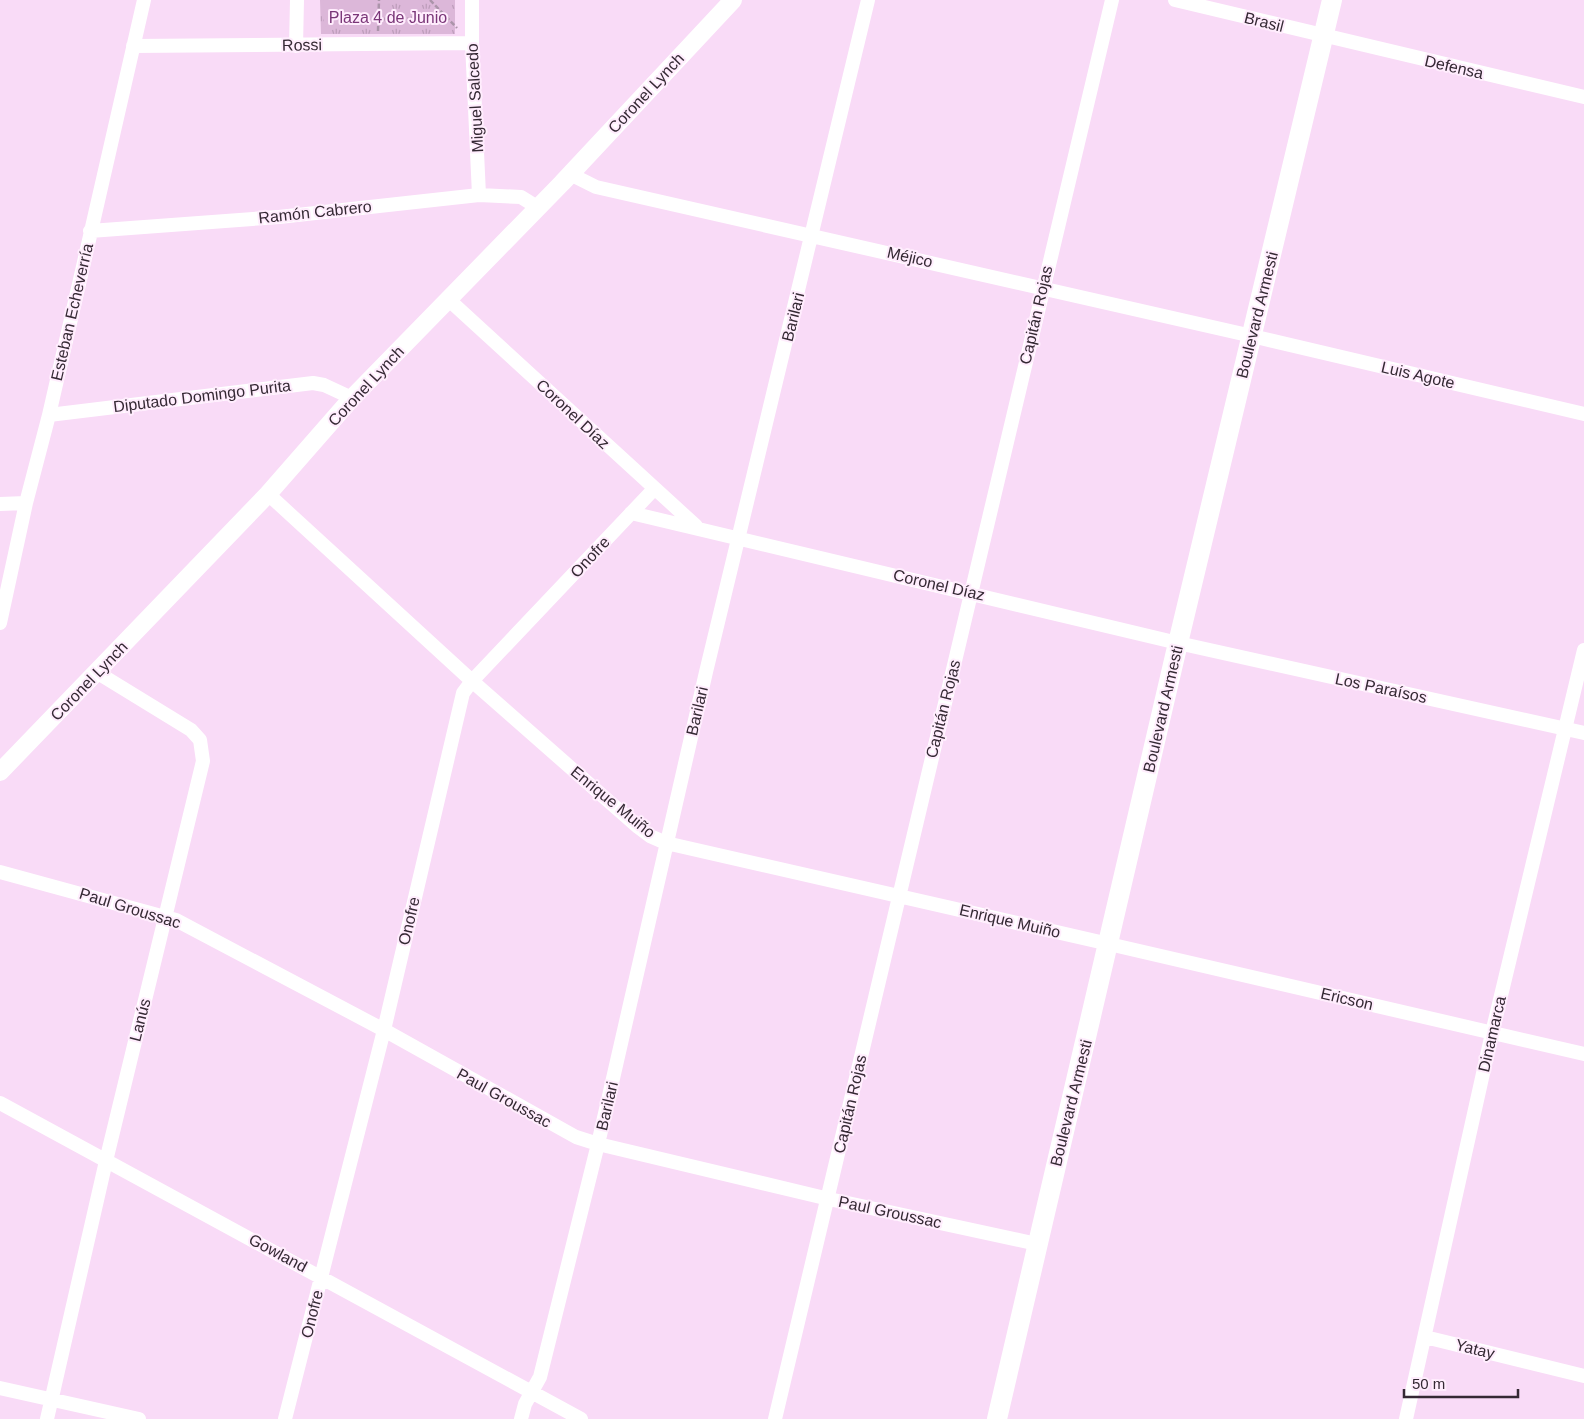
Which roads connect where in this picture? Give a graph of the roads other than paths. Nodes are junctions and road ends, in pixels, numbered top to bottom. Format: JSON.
{"nodes":[{"id":1,"x":144,"y":0,"type":"edge"},
{"id":2,"x":297,"y":0,"type":"edge"},
{"id":3,"x":472,"y":0,"type":"edge"},
{"id":4,"x":733,"y":0,"type":"edge"},
{"id":5,"x":868,"y":0,"type":"edge"},
{"id":6,"x":1112,"y":0,"type":"edge"},
{"id":7,"x":1175,"y":0,"type":"edge"},
{"id":8,"x":1332,"y":0,"type":"edge"},
{"id":9,"x":1324,"y":37,"type":"junction"},
{"id":10,"x":472,"y":43,"type":"junction"},
{"id":11,"x":133,"y":46,"type":"junction"},
{"id":12,"x":296,"y":46,"type":"junction"},
{"id":13,"x":1584,"y":97,"type":"edge"},
{"id":14,"x":570,"y":174,"type":"junction"},
{"id":15,"x":479,"y":195,"type":"junction"},
{"id":16,"x":537,"y":207,"type":"junction"},
{"id":17,"x":90,"y":231,"type":"junction"},
{"id":18,"x":813,"y":235,"type":"junction"},
{"id":19,"x":1042,"y":288,"type":"junction"},
{"id":20,"x":448,"y":299,"type":"junction"},
{"id":21,"x":1252,"y":336,"type":"junction"},
{"id":22,"x":352,"y":398,"type":"junction"},
{"id":23,"x":1584,"y":414,"type":"edge"},
{"id":24,"x":49,"y":415,"type":"junction"},
{"id":25,"x":654,"y":489,"type":"junction"},
{"id":26,"x":268,"y":494,"type":"junction"},
{"id":27,"x":26,"y":503,"type":"junction"},
{"id":28,"x":0,"y":504,"type":"edge"},
{"id":29,"x":631,"y":513,"type":"junction"},
{"id":30,"x":699,"y":529,"type":"junction"},
{"id":31,"x":740,"y":538,"type":"junction"},
{"id":32,"x":972,"y":592,"type":"junction"},
{"id":33,"x":0,"y":623,"type":"edge"},
{"id":34,"x":1178,"y":643,"type":"junction"},
{"id":35,"x":1584,"y":650,"type":"edge"},
{"id":36,"x":98,"y":673,"type":"junction"},
{"id":37,"x":472,"y":681,"type":"junction"},
{"id":38,"x":1566,"y":729,"type":"junction"},
{"id":39,"x":1584,"y":733,"type":"edge"},
{"id":40,"x":0,"y":772,"type":"edge"},
{"id":41,"x":666,"y":844,"type":"junction"},
{"id":42,"x":0,"y":872,"type":"edge"},
{"id":43,"x":898,"y":895,"type":"junction"},
{"id":44,"x":165,"y":916,"type":"junction"},
{"id":45,"x":1109,"y":944,"type":"junction"},
{"id":46,"x":384,"y":1030,"type":"junction"},
{"id":47,"x":1492,"y":1033,"type":"junction"},
{"id":48,"x":1584,"y":1054,"type":"edge"},
{"id":49,"x":0,"y":1103,"type":"edge"},
{"id":50,"x":598,"y":1144,"type":"junction"},
{"id":51,"x":106,"y":1160,"type":"junction"},
{"id":52,"x":829,"y":1199,"type":"junction"},
{"id":53,"x":1037,"y":1244,"type":"junction"},
{"id":54,"x":322,"y":1277,"type":"junction"},
{"id":55,"x":1425,"y":1337,"type":"junction"},
{"id":56,"x":1584,"y":1376,"type":"edge"},
{"id":57,"x":0,"y":1388,"type":"edge"},
{"id":58,"x":532,"y":1392,"type":"junction"},
{"id":59,"x":52,"y":1400,"type":"junction"},
{"id":60,"x":47,"y":1419,"type":"edge"},
{"id":61,"x":139,"y":1419,"type":"edge"},
{"id":62,"x":285,"y":1419,"type":"edge"},
{"id":63,"x":521,"y":1419,"type":"edge"},
{"id":64,"x":581,"y":1419,"type":"edge"},
{"id":65,"x":775,"y":1419,"type":"edge"},
{"id":66,"x":997,"y":1419,"type":"edge"},
{"id":67,"x":1406,"y":1419,"type":"edge"}],
"edges":[{"from":1,"to":11,"type":"street","name":"Esteban Echeverría"},
{"from":2,"to":12,"type":"street"},
{"from":3,"to":10,"type":"street","name":"Miguel Salcedo"},
{"from":4,"to":14,"type":"street","name":"Coronel Lynch"},
{"from":5,"to":18,"type":"street","name":"Barilari"},
{"from":6,"to":19,"type":"street","name":"Capitán Rojas"},
{"from":7,"to":9,"type":"street","name":"Brasil"},
{"from":8,"to":9,"type":"main road","name":"Boulevard Armesti"},
{"from":9,"to":13,"type":"street","name":"Defensa"},
{"from":9,"to":21,"type":"main road","name":"Boulevard Armesti"},
{"from":10,"to":12,"type":"street","name":"Rossi"},
{"from":10,"to":15,"type":"street","name":"Miguel Salcedo"},
{"from":11,"to":12,"type":"street","name":"Rossi"},
{"from":11,"to":17,"type":"street","name":"Esteban Echeverría"},
{"from":14,"to":16,"type":"street","name":"Coronel Lynch"},
{"from":14,"to":18,"type":"street","name":"Méjico"},
{"from":15,"to":16,"type":"street","name":"Ramón Cabrero"},
{"from":15,"to":17,"type":"street","name":"Ramón Cabrero"},
{"from":16,"to":20,"type":"street","name":"Coronel Lynch"},
{"from":17,"to":24,"type":"street","name":"Esteban Echeverría"},
{"from":18,"to":19,"type":"street","name":"Méjico"},
{"from":18,"to":31,"type":"street","name":"Barilari"},
{"from":19,"to":21,"type":"street","name":"Méjico"},
{"from":19,"to":32,"type":"street","name":"Capitán Rojas"},
{"from":20,"to":22,"type":"street","name":"Coronel Lynch"},
{"from":20,"to":25,"type":"street","name":"Coronel Díaz"},
{"from":21,"to":23,"type":"street","name":"Luis Agote"},
{"from":21,"to":34,"type":"main road","name":"Boulevard Armesti"},
{"from":22,"to":24,"type":"street","name":"Diputado Domingo Purita"},
{"from":22,"to":26,"type":"street","name":"Coronel Lynch"},
{"from":24,"to":27,"type":"street","name":"Esteban Echeverría"},
{"from":25,"to":29,"type":"street","name":"Onofre"},
{"from":25,"to":30,"type":"street","name":"Coronel Díaz"},
{"from":26,"to":36,"type":"street","name":"Coronel Lynch"},
{"from":26,"to":37,"type":"street","name":"Enrique Muiño"},
{"from":27,"to":28,"type":"street"},
{"from":27,"to":33,"type":"street","name":"Esteban Echeverría"},
{"from":29,"to":30,"type":"street","name":"Coronel Díaz"},
{"from":29,"to":37,"type":"street","name":"Onofre"},
{"from":30,"to":31,"type":"street","name":"Coronel Díaz"},
{"from":31,"to":32,"type":"street","name":"Coronel Díaz"},
{"from":31,"to":41,"type":"street","name":"Barilari"},
{"from":32,"to":34,"type":"street","name":"Coronel Díaz"},
{"from":32,"to":43,"type":"street","name":"Capitán Rojas"},
{"from":34,"to":38,"type":"street","name":"Los Paraísos"},
{"from":34,"to":45,"type":"main road","name":"Boulevard Armesti"},
{"from":35,"to":38,"type":"street","name":"Dinamarca"},
{"from":36,"to":40,"type":"street","name":"Coronel Lynch"},
{"from":36,"to":44,"type":"street","name":"Lanús"},
{"from":37,"to":41,"type":"street","name":"Enrique Muiño"},
{"from":37,"to":46,"type":"street","name":"Onofre"},
{"from":38,"to":39,"type":"street","name":"Los Paraísos"},
{"from":38,"to":47,"type":"street","name":"Dinamarca"},
{"from":41,"to":43,"type":"street","name":"Enrique Muiño"},
{"from":41,"to":50,"type":"street","name":"Barilari"},
{"from":42,"to":44,"type":"street","name":"Paul Groussac"},
{"from":43,"to":45,"type":"street","name":"Enrique Muiño"},
{"from":43,"to":52,"type":"street","name":"Capitán Rojas"},
{"from":44,"to":46,"type":"street","name":"Paul Groussac"},
{"from":44,"to":51,"type":"street","name":"Lanús"},
{"from":45,"to":47,"type":"street","name":"Ericson"},
{"from":45,"to":53,"type":"main road","name":"Boulevard Armesti"},
{"from":46,"to":50,"type":"street","name":"Paul Groussac"},
{"from":46,"to":54,"type":"street","name":"Onofre"},
{"from":47,"to":48,"type":"street","name":"Ericson"},
{"from":47,"to":55,"type":"street","name":"Dinamarca"},
{"from":49,"to":51,"type":"street","name":"Gowland"},
{"from":50,"to":52,"type":"street","name":"Paul Groussac"},
{"from":50,"to":58,"type":"street","name":"Barilari"},
{"from":51,"to":54,"type":"street","name":"Gowland"},
{"from":51,"to":59,"type":"street","name":"Lanús"},
{"from":52,"to":53,"type":"street","name":"Paul Groussac"},
{"from":52,"to":65,"type":"street","name":"Capitán Rojas"},
{"from":53,"to":66,"type":"main road","name":"Boulevard Armesti"},
{"from":54,"to":58,"type":"street","name":"Gowland"},
{"from":54,"to":62,"type":"street","name":"Onofre"},
{"from":55,"to":56,"type":"street","name":"Yatay"},
{"from":55,"to":67,"type":"street","name":"Dinamarca"},
{"from":57,"to":59,"type":"street"},
{"from":58,"to":63,"type":"street","name":"Barilari"},
{"from":58,"to":64,"type":"street","name":"Gowland"},
{"from":59,"to":60,"type":"street","name":"Lanús"},
{"from":59,"to":61,"type":"street"}]}
